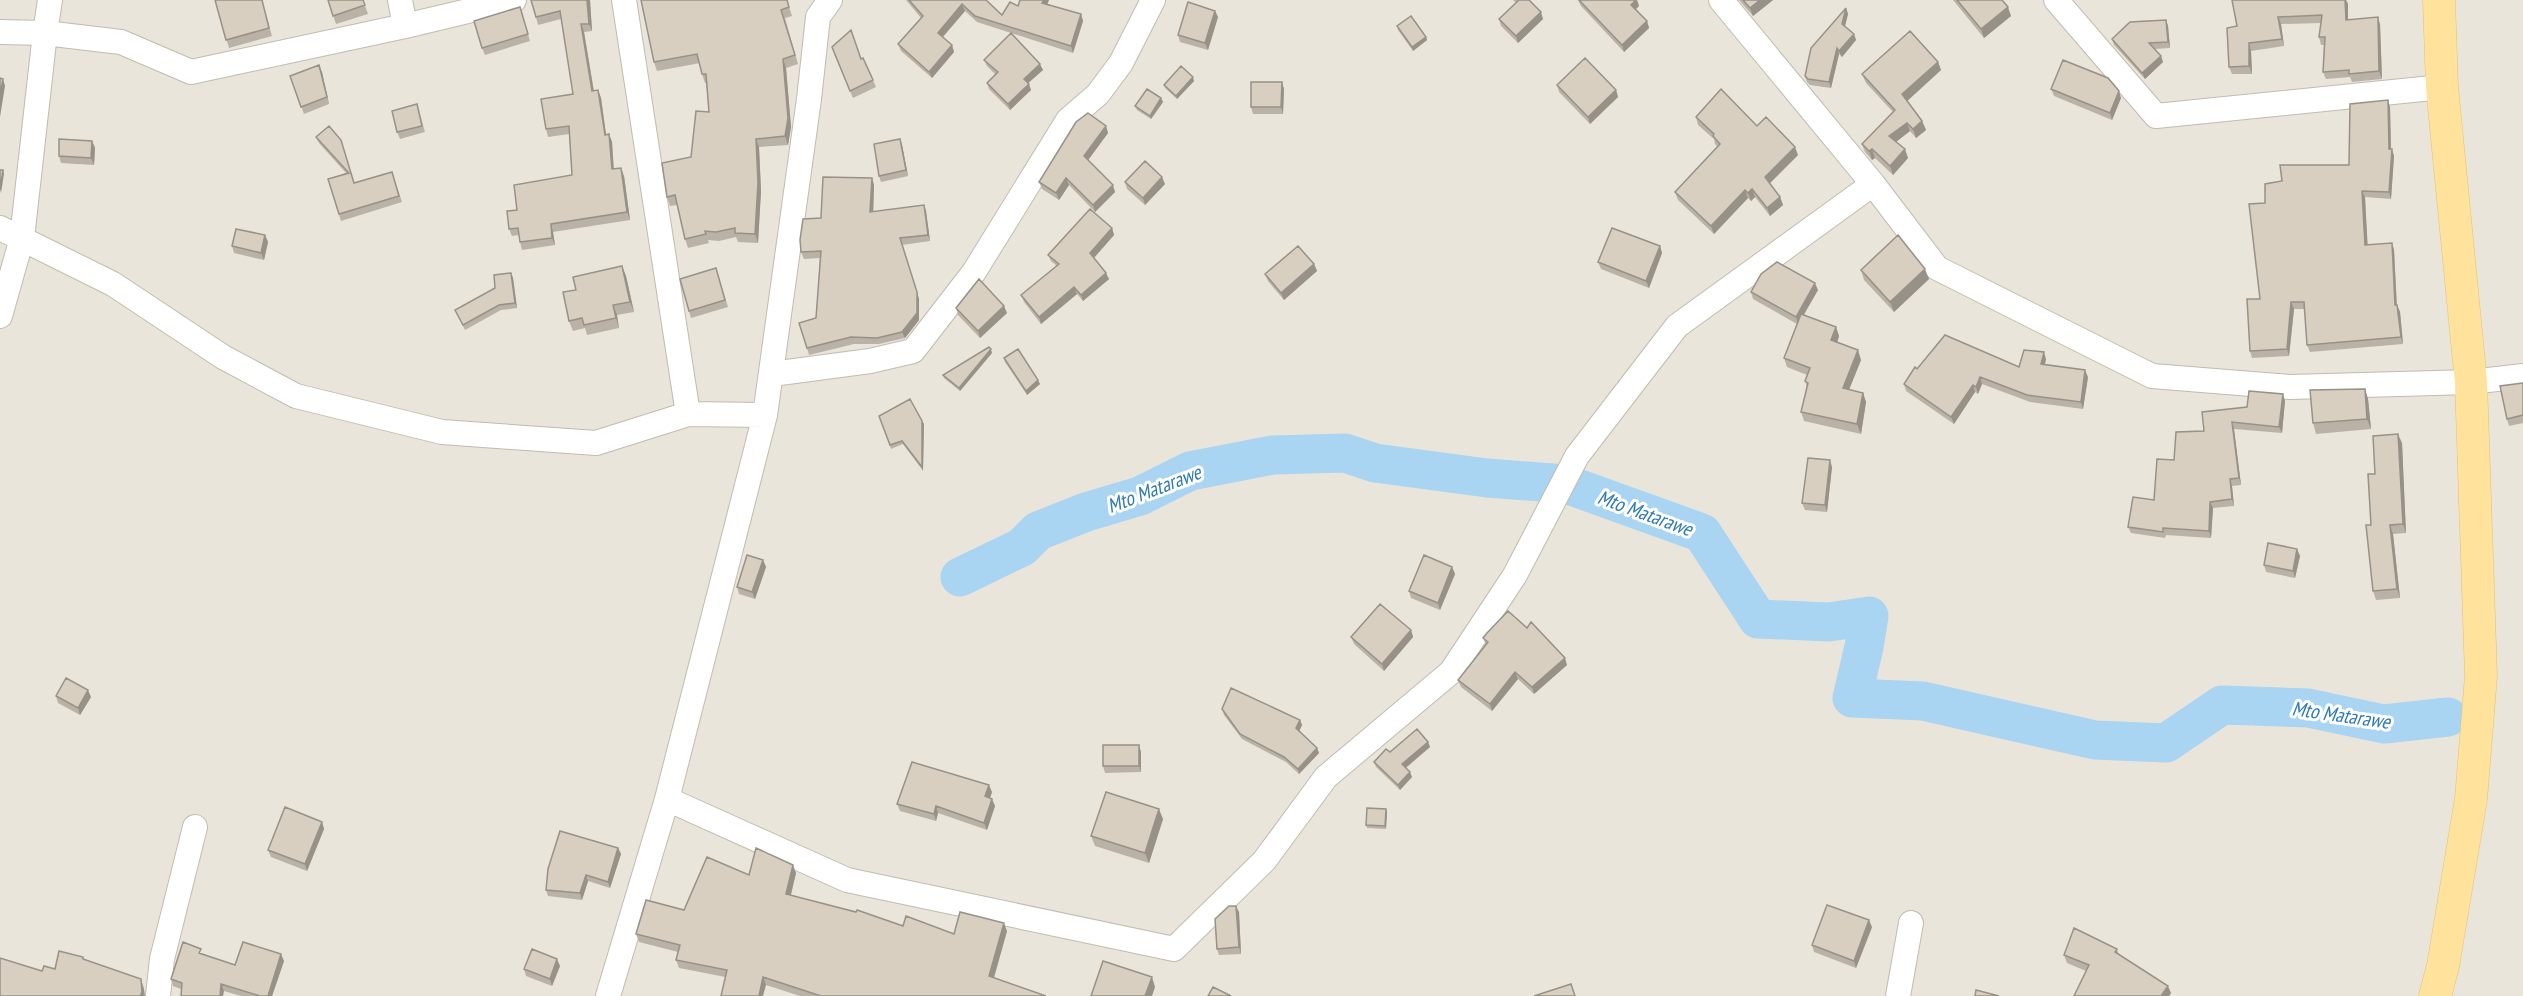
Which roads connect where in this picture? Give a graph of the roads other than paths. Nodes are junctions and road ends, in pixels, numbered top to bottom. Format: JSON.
{"nodes":[{"id":1,"x":50,"y":0,"type":"edge"},
{"id":2,"x":400,"y":0,"type":"edge"},
{"id":3,"x":514,"y":0,"type":"edge"},
{"id":4,"x":624,"y":0,"type":"edge"},
{"id":5,"x":830,"y":0,"type":"edge"},
{"id":6,"x":1153,"y":0,"type":"edge"},
{"id":7,"x":1721,"y":0,"type":"edge"},
{"id":8,"x":2056,"y":0,"type":"edge"},
{"id":9,"x":2439,"y":0,"type":"edge"},
{"id":10,"x":405,"y":26,"type":"junction"},
{"id":11,"x":0,"y":32,"type":"edge"},
{"id":12,"x":45,"y":33,"type":"junction"},
{"id":13,"x":2442,"y":87,"type":"junction"},
{"id":14,"x":1873,"y":184,"type":"junction"},
{"id":15,"x":0,"y":228,"type":"edge"},
{"id":16,"x":22,"y":238,"type":"junction"},
{"id":17,"x":0,"y":316,"type":"edge"},
{"id":18,"x":772,"y":374,"type":"junction"},
{"id":19,"x":2523,"y":376,"type":"edge"},
{"id":20,"x":2471,"y":382,"type":"junction"},
{"id":21,"x":688,"y":414,"type":"junction"},
{"id":22,"x":765,"y":415,"type":"junction"},
{"id":23,"x":667,"y":799,"type":"junction"},
{"id":24,"x":195,"y":827,"type":"dead end"},
{"id":25,"x":1911,"y":923,"type":"dead end"},
{"id":26,"x":158,"y":996,"type":"edge"},
{"id":27,"x":608,"y":996,"type":"edge"},
{"id":28,"x":1898,"y":996,"type":"edge"},
{"id":29,"x":2435,"y":996,"type":"edge"}],
"edges":[{"from":1,"to":12,"type":"street"},
{"from":2,"to":10,"type":"street"},
{"from":3,"to":10,"type":"street"},
{"from":4,"to":21,"type":"street"},
{"from":5,"to":18,"type":"street"},
{"from":6,"to":18,"type":"street"},
{"from":7,"to":14,"type":"street"},
{"from":8,"to":13,"type":"street"},
{"from":9,"to":13,"type":"main road"},
{"from":10,"to":12,"type":"street"},
{"from":11,"to":12,"type":"street"},
{"from":12,"to":16,"type":"street"},
{"from":13,"to":20,"type":"main road"},
{"from":14,"to":20,"type":"street"},
{"from":14,"to":23,"type":"street"},
{"from":15,"to":16,"type":"street"},
{"from":16,"to":17,"type":"street"},
{"from":16,"to":21,"type":"street"},
{"from":18,"to":22,"type":"street"},
{"from":19,"to":20,"type":"street"},
{"from":20,"to":29,"type":"main road"},
{"from":21,"to":22,"type":"street"},
{"from":22,"to":23,"type":"street"},
{"from":23,"to":27,"type":"street"},
{"from":24,"to":26,"type":"street"},
{"from":25,"to":28,"type":"street"}]}
